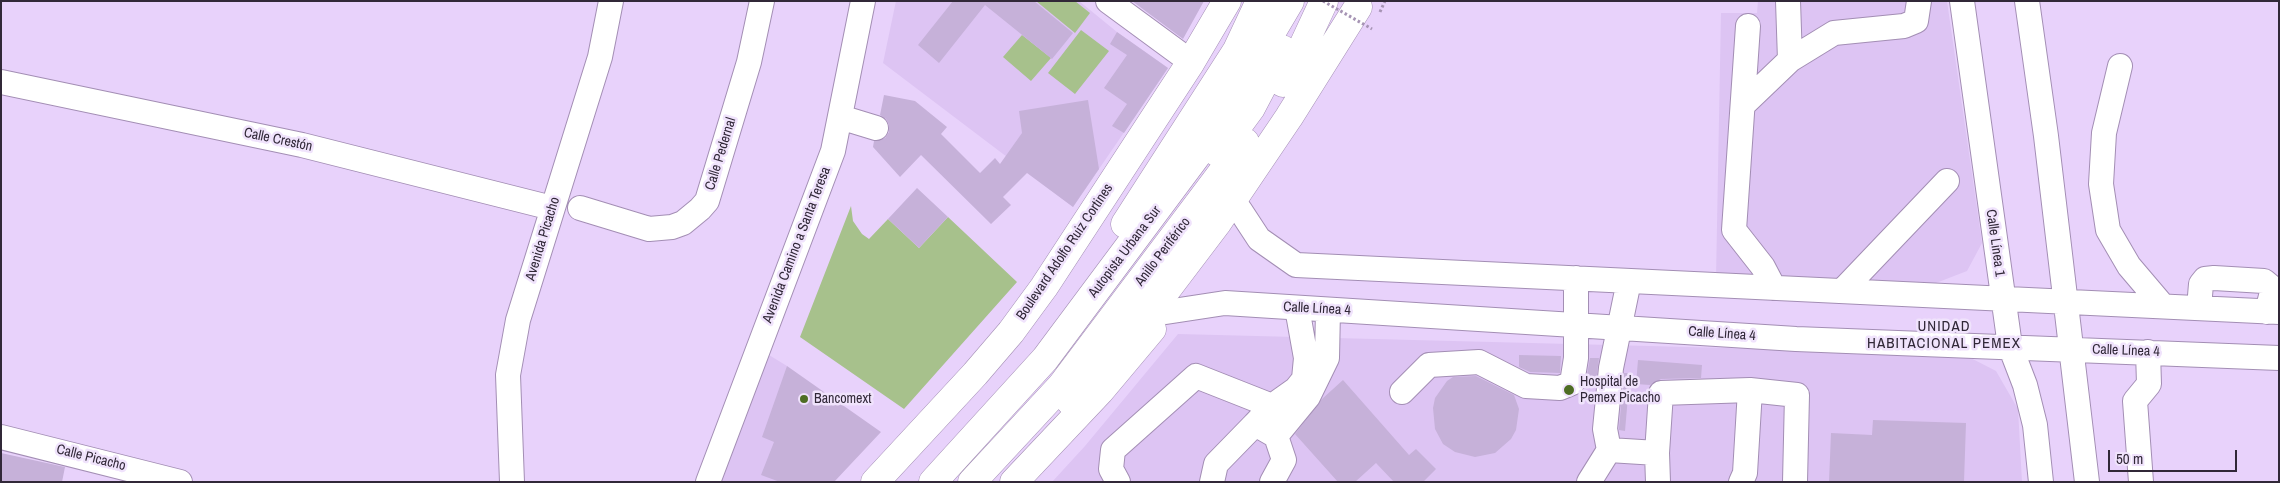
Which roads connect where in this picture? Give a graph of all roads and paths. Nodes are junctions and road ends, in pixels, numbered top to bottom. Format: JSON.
{"nodes":[{"id":1,"x":611,"y":1,"type":"edge"},
{"id":2,"x":762,"y":1,"type":"edge"},
{"id":3,"x":863,"y":1,"type":"edge"},
{"id":4,"x":1108,"y":1,"type":"edge"},
{"id":5,"x":1227,"y":1,"type":"edge"},
{"id":6,"x":1260,"y":1,"type":"edge"},
{"id":7,"x":1290,"y":1,"type":"edge"},
{"id":8,"x":1306,"y":1,"type":"edge"},
{"id":9,"x":1323,"y":1,"type":"edge"},
{"id":10,"x":1788,"y":1,"type":"edge"},
{"id":11,"x":1919,"y":1,"type":"edge"},
{"id":12,"x":1962,"y":1,"type":"edge"},
{"id":13,"x":2027,"y":1,"type":"edge"},
{"id":14,"x":1363,"y":12,"type":"edge"},
{"id":15,"x":1748,"y":26,"type":"dead end"},
{"id":16,"x":1790,"y":60,"type":"junction"},
{"id":17,"x":1191,"y":62,"type":"junction"},
{"id":18,"x":2120,"y":66,"type":"dead end"},
{"id":19,"x":1,"y":82,"type":"edge"},
{"id":20,"x":1744,"y":104,"type":"junction"},
{"id":21,"x":840,"y":117,"type":"junction"},
{"id":22,"x":876,"y":128,"type":"dead end"},
{"id":23,"x":1947,"y":181,"type":"dead end"},
{"id":24,"x":552,"y":208,"type":"junction"},
{"id":25,"x":580,"y":208,"type":"dead end"},
{"id":26,"x":1240,"y":210,"type":"junction"},
{"id":27,"x":1083,"y":225,"type":"junction"},
{"id":28,"x":1576,"y":278,"type":"junction"},
{"id":29,"x":1629,"y":281,"type":"junction"},
{"id":30,"x":1774,"y":288,"type":"junction"},
{"id":31,"x":1842,"y":291,"type":"junction"},
{"id":32,"x":2003,"y":298,"type":"junction"},
{"id":33,"x":2066,"y":301,"type":"junction"},
{"id":34,"x":2163,"y":306,"type":"junction"},
{"id":35,"x":1297,"y":308,"type":"junction"},
{"id":36,"x":2199,"y":308,"type":"junction"},
{"id":37,"x":1328,"y":310,"type":"junction"},
{"id":38,"x":1166,"y":312,"type":"junction"},
{"id":39,"x":2273,"y":312,"type":"edge"},
{"id":40,"x":1575,"y":324,"type":"junction"},
{"id":41,"x":1620,"y":327,"type":"junction"},
{"id":42,"x":2010,"y":346,"type":"junction"},
{"id":43,"x":2071,"y":349,"type":"junction"},
{"id":44,"x":2148,"y":352,"type":"junction"},
{"id":45,"x":2279,"y":358,"type":"edge"},
{"id":46,"x":1750,"y":390,"type":"junction"},
{"id":47,"x":1100,"y":391,"type":"junction"},
{"id":48,"x":1402,"y":392,"type":"dead end"},
{"id":49,"x":1302,"y":393,"type":"junction"},
{"id":50,"x":1272,"y":406,"type":"junction"},
{"id":51,"x":1255,"y":424,"type":"junction"},
{"id":52,"x":1,"y":436,"type":"edge"},
{"id":53,"x":1276,"y":436,"type":"junction"},
{"id":54,"x":1609,"y":450,"type":"junction"},
{"id":55,"x":1657,"y":452,"type":"junction"},
{"id":56,"x":180,"y":482,"type":"edge"},
{"id":57,"x":512,"y":482,"type":"edge"},
{"id":58,"x":708,"y":482,"type":"edge"},
{"id":59,"x":854,"y":482,"type":"edge"},
{"id":60,"x":875,"y":482,"type":"edge"},
{"id":61,"x":919,"y":482,"type":"edge"},
{"id":62,"x":933,"y":482,"type":"edge"},
{"id":63,"x":952,"y":482,"type":"edge"},
{"id":64,"x":972,"y":482,"type":"edge"},
{"id":65,"x":998,"y":482,"type":"edge"},
{"id":66,"x":1014,"y":482,"type":"edge"},
{"id":67,"x":1028,"y":482,"type":"edge"},
{"id":68,"x":1118,"y":482,"type":"edge"},
{"id":69,"x":1212,"y":482,"type":"edge"},
{"id":70,"x":1272,"y":482,"type":"edge"},
{"id":71,"x":1589,"y":482,"type":"edge"},
{"id":72,"x":1658,"y":482,"type":"edge"},
{"id":73,"x":1741,"y":482,"type":"edge"},
{"id":74,"x":1795,"y":482,"type":"edge"},
{"id":75,"x":2041,"y":482,"type":"edge"},
{"id":76,"x":2087,"y":482,"type":"edge"},
{"id":77,"x":2141,"y":482,"type":"edge"}],
"edges":[{"from":1,"to":24,"type":"street","name":"Avenida Picacho"},
{"from":2,"to":25,"type":"street","name":"Calle Pedernal"},
{"from":3,"to":21,"type":"street","name":"Avenida Camino a Santa Teresa"},
{"from":4,"to":17,"type":"street"},
{"from":5,"to":17,"type":"main road","name":"Boulevard Adolfo Ruiz Cortines"},
{"from":6,"to":61,"type":"main road"},
{"from":7,"to":62,"type":"main road","name":"Autopista Urbana Sur"},
{"from":8,"to":63,"type":"main road","name":"Autopista Urbana Sur"},
{"from":9,"to":14,"type":"path","bridge":true},
{"from":9,"to":64,"type":"main road","name":"Anillo Periférico"},
{"from":10,"to":16,"type":"street"},
{"from":11,"to":16,"type":"street"},
{"from":12,"to":32,"type":"street","name":"Calle Línea 1"},
{"from":13,"to":33,"type":"street"},
{"from":14,"to":26,"type":"main road"},
{"from":14,"to":65,"type":"main road"},
{"from":15,"to":20,"type":"street"},
{"from":16,"to":20,"type":"street"},
{"from":17,"to":27,"type":"main road","name":"Boulevard Adolfo Ruiz Cortines"},
{"from":18,"to":34,"type":"street"},
{"from":19,"to":24,"type":"street","name":"Calle Crestón"},
{"from":20,"to":30,"type":"street"},
{"from":21,"to":22,"type":"street"},
{"from":21,"to":58,"type":"street","name":"Avenida Camino a Santa Teresa"},
{"from":23,"to":31,"type":"street"},
{"from":24,"to":57,"type":"street","name":"Avenida Picacho"},
{"from":26,"to":28,"type":"street"},
{"from":26,"to":38,"type":"main road"},
{"from":27,"to":59,"type":"main road"},
{"from":27,"to":60,"type":"main road","name":"Boulevard Adolfo Ruiz Cortines"},
{"from":28,"to":29,"type":"street"},
{"from":28,"to":40,"type":"street"},
{"from":29,"to":30,"type":"street"},
{"from":29,"to":41,"type":"street"},
{"from":30,"to":31,"type":"street"},
{"from":31,"to":32,"type":"street"},
{"from":32,"to":33,"type":"street"},
{"from":32,"to":42,"type":"street","name":"Calle Línea 1"},
{"from":33,"to":34,"type":"street"},
{"from":33,"to":43,"type":"street"},
{"from":34,"to":36,"type":"street"},
{"from":35,"to":37,"type":"street","name":"Calle Línea 4"},
{"from":35,"to":38,"type":"street","name":"Calle Línea 4"},
{"from":35,"to":49,"type":"street"},
{"from":36,"to":39,"type":"street"},
{"from":36,"to":39,"type":"street"},
{"from":37,"to":40,"type":"street","name":"Calle Línea 4"},
{"from":37,"to":49,"type":"street"},
{"from":38,"to":47,"type":"main road"},
{"from":40,"to":41,"type":"street","name":"Calle Línea 4"},
{"from":40,"to":48,"type":"street"},
{"from":41,"to":42,"type":"street","name":"Calle Línea 4"},
{"from":41,"to":54,"type":"street"},
{"from":42,"to":43,"type":"street","name":"Calle Línea 4"},
{"from":42,"to":75,"type":"street","name":"Calle Línea 1"},
{"from":43,"to":44,"type":"street","name":"Calle Línea 4"},
{"from":43,"to":76,"type":"street"},
{"from":44,"to":45,"type":"street","name":"Calle Línea 4"},
{"from":44,"to":77,"type":"street"},
{"from":46,"to":55,"type":"street"},
{"from":46,"to":73,"type":"street"},
{"from":46,"to":74,"type":"street"},
{"from":47,"to":66,"type":"main road"},
{"from":47,"to":67,"type":"main road"},
{"from":49,"to":50,"type":"street"},
{"from":49,"to":53,"type":"street"},
{"from":50,"to":51,"type":"street"},
{"from":50,"to":68,"type":"street"},
{"from":51,"to":53,"type":"street"},
{"from":51,"to":69,"type":"street"},
{"from":52,"to":56,"type":"street","name":"Calle Picacho"},
{"from":53,"to":70,"type":"street"},
{"from":54,"to":55,"type":"street"},
{"from":54,"to":71,"type":"street"},
{"from":55,"to":72,"type":"street"}]}
